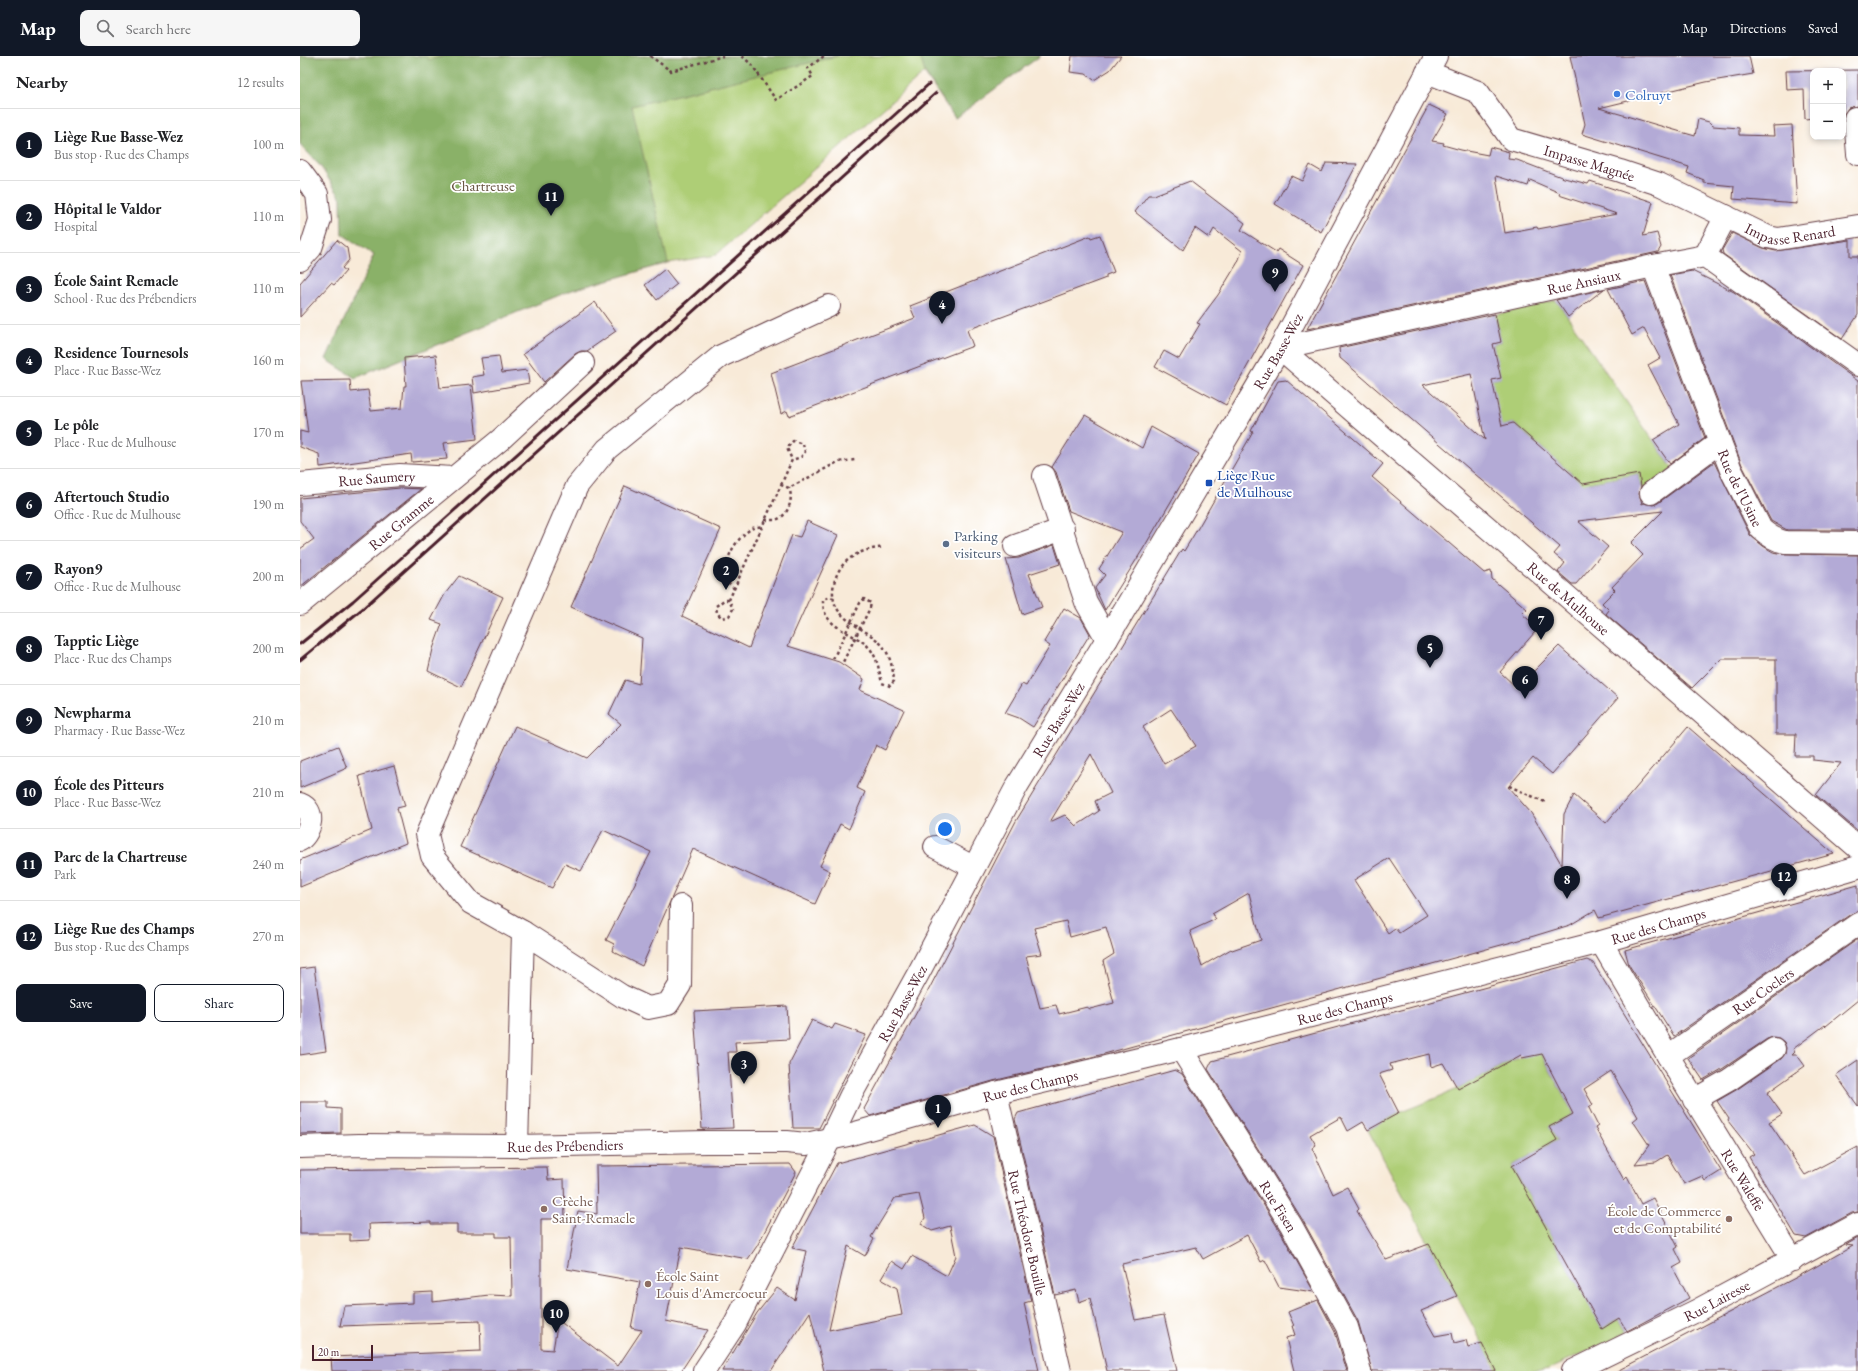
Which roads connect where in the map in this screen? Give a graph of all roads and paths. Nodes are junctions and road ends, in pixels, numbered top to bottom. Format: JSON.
{"nodes":[{"id":1,"x":650,"y":56,"type":"edge"},
{"id":2,"x":722,"y":56,"type":"edge"},
{"id":3,"x":742,"y":56,"type":"edge"},
{"id":4,"x":824,"y":56,"type":"edge"},
{"id":5,"x":1432,"y":64,"type":"edge"},
{"id":6,"x":1854,"y":118,"type":"dead end"},
{"id":7,"x":1532,"y":153,"type":"dead end"},
{"id":8,"x":1858,"y":154,"type":"edge"},
{"id":9,"x":300,"y":171,"type":"edge"},
{"id":10,"x":1725,"y":219,"type":"junction"},
{"id":11,"x":1858,"y":226,"type":"edge"},
{"id":12,"x":1705,"y":256,"type":"junction"},
{"id":13,"x":300,"y":260,"type":"edge"},
{"id":14,"x":1653,"y":266,"type":"junction"},
{"id":15,"x":829,"y":306,"type":"dead end"},
{"id":16,"x":1280,"y":348,"type":"junction"},
{"id":17,"x":583,"y":363,"type":"dead end"},
{"id":18,"x":1858,"y":365,"type":"edge"},
{"id":19,"x":1720,"y":442,"type":"junction"},
{"id":20,"x":792,"y":460,"type":"junction"},
{"id":21,"x":855,"y":460,"type":"dead end"},
{"id":22,"x":1044,"y":476,"type":"dead end"},
{"id":23,"x":453,"y":478,"type":"junction"},
{"id":24,"x":300,"y":484,"type":"edge"},
{"id":25,"x":781,"y":485,"type":"junction"},
{"id":26,"x":789,"y":488,"type":"junction"},
{"id":27,"x":1651,"y":493,"type":"dead end"},
{"id":28,"x":765,"y":520,"type":"junction"},
{"id":29,"x":763,"y":526,"type":"junction"},
{"id":30,"x":1063,"y":529,"type":"junction"},
{"id":31,"x":1858,"y":543,"type":"edge"},
{"id":32,"x":1015,"y":546,"type":"dead end"},
{"id":33,"x":884,"y":547,"type":"dead end"},
{"id":34,"x":734,"y":589,"type":"junction"},
{"id":35,"x":834,"y":598,"type":"junction"},
{"id":36,"x":729,"y":600,"type":"junction"},
{"id":37,"x":300,"y":604,"type":"edge"},
{"id":38,"x":851,"y":622,"type":"junction"},
{"id":39,"x":860,"y":628,"type":"junction"},
{"id":40,"x":845,"y":633,"type":"junction"},
{"id":41,"x":855,"y":638,"type":"junction"},
{"id":42,"x":1107,"y":639,"type":"junction"},
{"id":43,"x":833,"y":659,"type":"dead end"},
{"id":44,"x":843,"y":662,"type":"dead end"},
{"id":45,"x":1509,"y":786,"type":"dead end"},
{"id":46,"x":1545,"y":802,"type":"dead end"},
{"id":47,"x":300,"y":804,"type":"edge"},
{"id":48,"x":300,"y":840,"type":"edge"},
{"id":49,"x":936,"y":847,"type":"dead end"},
{"id":50,"x":1858,"y":848,"type":"edge"},
{"id":51,"x":974,"y":867,"type":"junction"},
{"id":52,"x":1858,"y":867,"type":"edge"},
{"id":53,"x":681,"y":906,"type":"dead end"},
{"id":54,"x":1858,"y":924,"type":"edge"},
{"id":55,"x":523,"y":932,"type":"junction"},
{"id":56,"x":1601,"y":942,"type":"junction"},
{"id":57,"x":1181,"y":1049,"type":"junction"},
{"id":58,"x":1774,"y":1049,"type":"dead end"},
{"id":59,"x":1668,"y":1056,"type":"junction"},
{"id":60,"x":996,"y":1093,"type":"junction"},
{"id":61,"x":1694,"y":1100,"type":"junction"},
{"id":62,"x":830,"y":1139,"type":"junction"},
{"id":63,"x":517,"y":1146,"type":"junction"},
{"id":64,"x":300,"y":1147,"type":"edge"},
{"id":65,"x":1858,"y":1224,"type":"edge"},
{"id":66,"x":1793,"y":1260,"type":"junction"},
{"id":67,"x":704,"y":1371,"type":"edge"},
{"id":68,"x":1060,"y":1371,"type":"edge"},
{"id":69,"x":1360,"y":1371,"type":"edge"},
{"id":70,"x":1573,"y":1371,"type":"edge"}],
"edges":[{"from":1,"to":2,"type":"path"},
{"from":3,"to":4,"type":"path"},
{"from":5,"to":10,"type":"street","name":"Impasse Magnée"},
{"from":5,"to":16,"type":"street","name":"Rue Basse-Wez"},
{"from":6,"to":8,"type":"street"},
{"from":7,"to":10,"type":"street"},
{"from":9,"to":13,"type":"street"},
{"from":10,"to":11,"type":"street","name":"Impasse Renard"},
{"from":10,"to":12,"type":"street"},
{"from":12,"to":14,"type":"street","name":"Rue Ansiaux"},
{"from":12,"to":18,"type":"street"},
{"from":14,"to":16,"type":"street","name":"Rue Ansiaux"},
{"from":14,"to":19,"type":"street","name":"Rue de l'Usine"},
{"from":15,"to":55,"type":"street"},
{"from":16,"to":42,"type":"street","name":"Rue Basse-Wez"},
{"from":16,"to":50,"type":"street","name":"Rue de Mulhouse"},
{"from":17,"to":23,"type":"street","name":"Rue Gramme"},
{"from":19,"to":27,"type":"street","name":"Rue de l'Usine"},
{"from":19,"to":31,"type":"street","name":"Rue de l'Usine"},
{"from":20,"to":20,"type":"path"},
{"from":20,"to":25,"type":"path"},
{"from":21,"to":26,"type":"path"},
{"from":22,"to":30,"type":"street"},
{"from":23,"to":24,"type":"street","name":"Rue Saumery"},
{"from":23,"to":37,"type":"street","name":"Rue Gramme"},
{"from":25,"to":26,"type":"path"},
{"from":25,"to":28,"type":"path"},
{"from":26,"to":28,"type":"path"},
{"from":28,"to":29,"type":"path"},
{"from":29,"to":34,"type":"path"},
{"from":29,"to":34,"type":"path"},
{"from":30,"to":32,"type":"street"},
{"from":30,"to":42,"type":"street"},
{"from":33,"to":35,"type":"path"},
{"from":34,"to":36,"type":"path"},
{"from":35,"to":38,"type":"path"},
{"from":35,"to":40,"type":"path"},
{"from":36,"to":36,"type":"path"},
{"from":38,"to":39,"type":"path"},
{"from":38,"to":39,"type":"path"},
{"from":38,"to":40,"type":"path"},
{"from":39,"to":41,"type":"path"},
{"from":39,"to":41,"type":"path"},
{"from":40,"to":41,"type":"path"},
{"from":40,"to":43,"type":"path"},
{"from":41,"to":44,"type":"path"},
{"from":42,"to":51,"type":"street","name":"Rue Basse-Wez"},
{"from":45,"to":46,"type":"path"},
{"from":47,"to":48,"type":"street"},
{"from":49,"to":51,"type":"street"},
{"from":51,"to":62,"type":"street","name":"Rue Basse-Wez"},
{"from":52,"to":56,"type":"street","name":"Rue des Champs"},
{"from":53,"to":55,"type":"street"},
{"from":54,"to":59,"type":"street","name":"Rue Coclers"},
{"from":55,"to":63,"type":"street"},
{"from":56,"to":57,"type":"street","name":"Rue des Champs"},
{"from":56,"to":59,"type":"street","name":"Rue Waleffe"},
{"from":57,"to":60,"type":"street","name":"Rue des Champs"},
{"from":57,"to":69,"type":"street","name":"Rue Fisen"},
{"from":58,"to":61,"type":"street"},
{"from":59,"to":61,"type":"street","name":"Rue Waleffe"},
{"from":60,"to":62,"type":"street","name":"Rue des Champs"},
{"from":60,"to":68,"type":"street","name":"Rue Théodore Bouille"},
{"from":61,"to":66,"type":"street","name":"Rue Waleffe"},
{"from":62,"to":63,"type":"street","name":"Rue des Prébendiers"},
{"from":62,"to":67,"type":"street","name":"Rue Basse-Wez"},
{"from":63,"to":64,"type":"street","name":"Rue des Prébendiers"},
{"from":65,"to":66,"type":"street","name":"Rue Lairesse"},
{"from":66,"to":70,"type":"street","name":"Rue Lairesse"}]}
